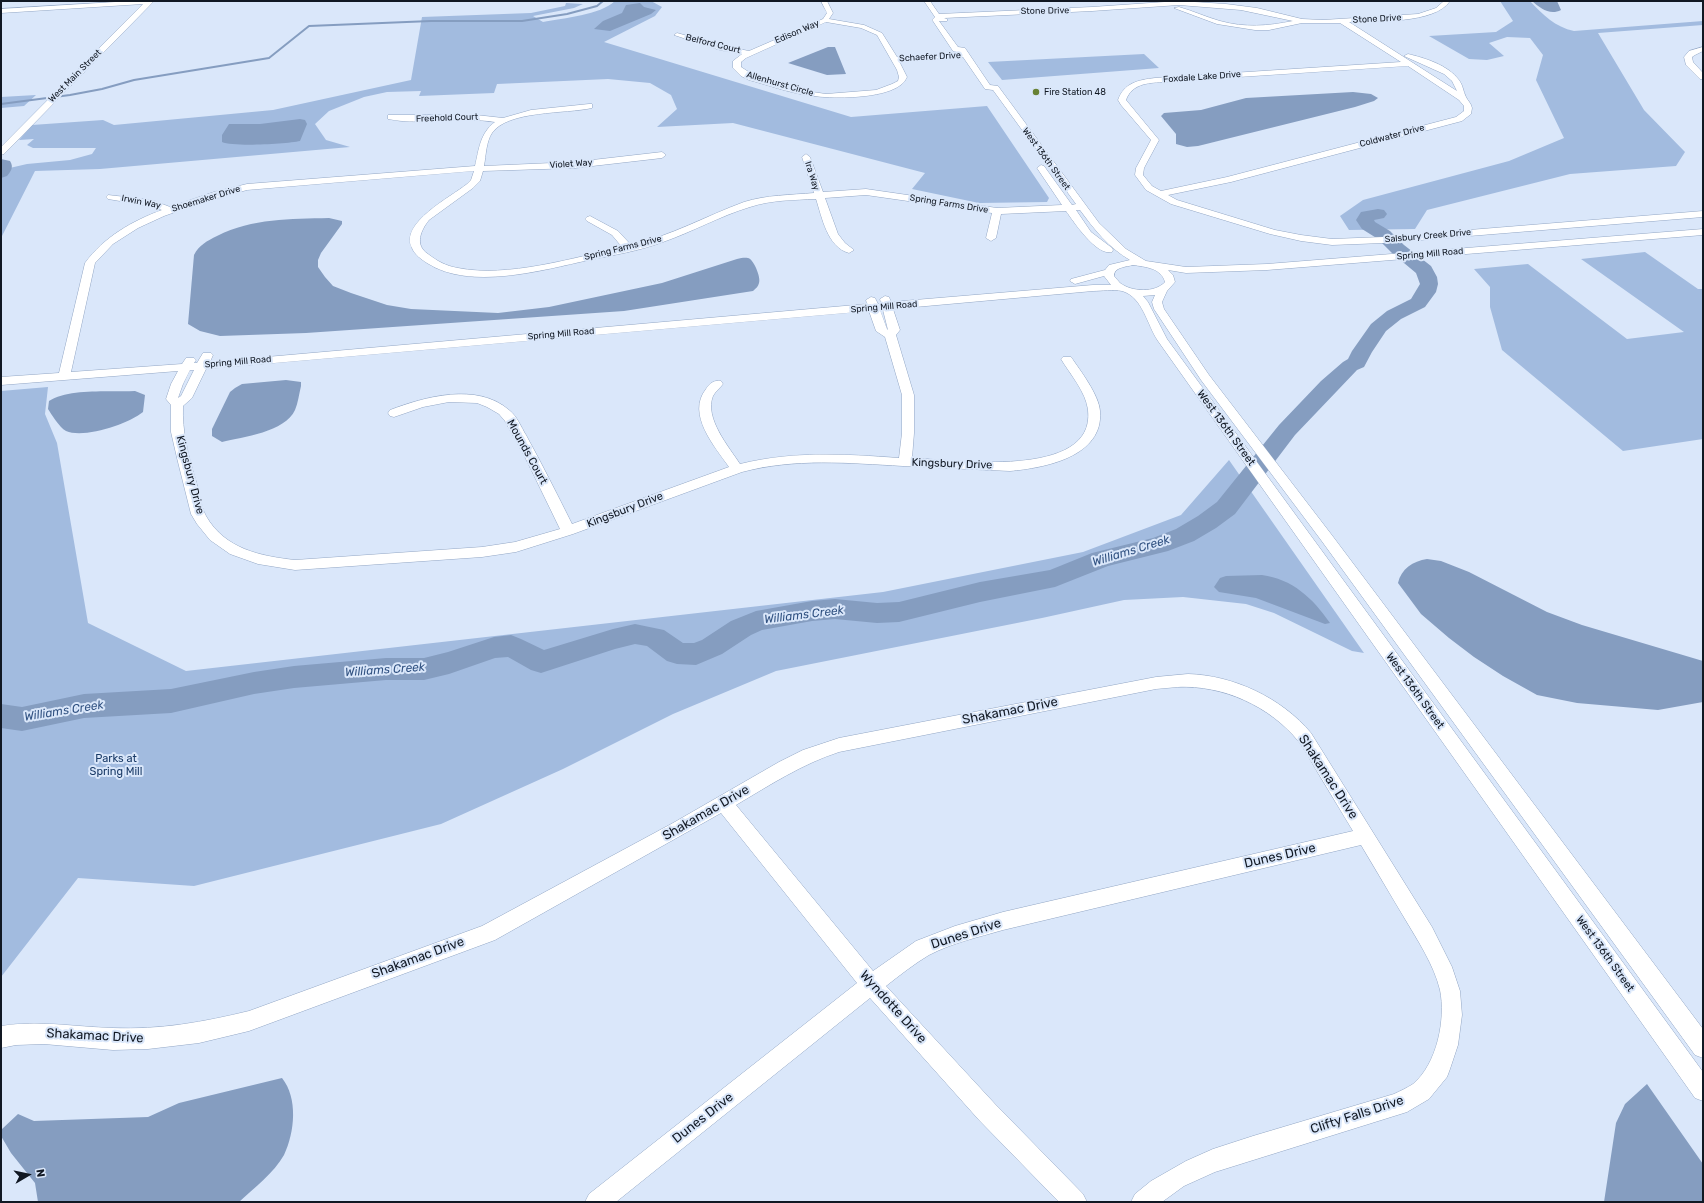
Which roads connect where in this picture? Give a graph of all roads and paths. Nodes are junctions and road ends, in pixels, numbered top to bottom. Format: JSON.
{"nodes":[{"id":1,"x":150,"y":1,"type":"edge"},
{"id":2,"x":824,"y":1,"type":"edge"},
{"id":3,"x":927,"y":1,"type":"edge"},
{"id":4,"x":1447,"y":1,"type":"edge"},
{"id":5,"x":140,"y":2,"type":"edge"},
{"id":6,"x":1206,"y":4,"type":"junction"},
{"id":7,"x":1152,"y":5,"type":"junction"},
{"id":8,"x":1,"y":11,"type":"edge"},
{"id":9,"x":1194,"y":13,"type":"junction"},
{"id":10,"x":1274,"y":15,"type":"junction"},
{"id":11,"x":938,"y":17,"type":"junction"},
{"id":12,"x":825,"y":20,"type":"junction"},
{"id":13,"x":1302,"y":21,"type":"junction"},
{"id":14,"x":1342,"y":21,"type":"junction"},
{"id":15,"x":949,"y":25,"type":"dead end"},
{"id":16,"x":1281,"y":25,"type":"junction"},
{"id":17,"x":677,"y":35,"type":"dead end"},
{"id":18,"x":957,"y":37,"type":"dead end"},
{"id":19,"x":1703,"y":49,"type":"edge"},
{"id":20,"x":1387,"y":50,"type":"junction"},
{"id":21,"x":964,"y":52,"type":"junction"},
{"id":22,"x":749,"y":53,"type":"junction"},
{"id":23,"x":894,"y":59,"type":"junction"},
{"id":24,"x":1409,"y":64,"type":"junction"},
{"id":25,"x":1703,"y":77,"type":"edge"},
{"id":26,"x":63,"y":78,"type":"dead end"},
{"id":27,"x":47,"y":94,"type":"dead end"},
{"id":28,"x":1462,"y":98,"type":"junction"},
{"id":29,"x":589,"y":106,"type":"dead end"},
{"id":30,"x":391,"y":117,"type":"dead end"},
{"id":31,"x":504,"y":121,"type":"junction"},
{"id":32,"x":1,"y":140,"type":"edge"},
{"id":33,"x":2,"y":151,"type":"edge"},
{"id":34,"x":662,"y":155,"type":"dead end"},
{"id":35,"x":806,"y":157,"type":"dead end"},
{"id":36,"x":1036,"y":161,"type":"dead end"},
{"id":37,"x":479,"y":168,"type":"junction"},
{"id":38,"x":1159,"y":194,"type":"junction"},
{"id":39,"x":818,"y":195,"type":"junction"},
{"id":40,"x":111,"y":197,"type":"dead end"},
{"id":41,"x":1081,"y":207,"type":"junction"},
{"id":42,"x":1068,"y":208,"type":"junction"},
{"id":43,"x":170,"y":210,"type":"junction"},
{"id":44,"x":997,"y":211,"type":"junction"},
{"id":45,"x":1703,"y":214,"type":"edge"},
{"id":46,"x":590,"y":219,"type":"dead end"},
{"id":47,"x":1703,"y":232,"type":"edge"},
{"id":48,"x":991,"y":238,"type":"dead end"},
{"id":49,"x":1703,"y":240,"type":"edge"},
{"id":50,"x":629,"y":248,"type":"junction"},
{"id":51,"x":849,"y":250,"type":"dead end"},
{"id":52,"x":1402,"y":260,"type":"junction"},
{"id":53,"x":1142,"y":263,"type":"junction"},
{"id":54,"x":1157,"y":267,"type":"junction"},
{"id":55,"x":1111,"y":269,"type":"junction"},
{"id":56,"x":1166,"y":288,"type":"junction"},
{"id":57,"x":1126,"y":290,"type":"junction"},
{"id":58,"x":887,"y":302,"type":"junction"},
{"id":59,"x":872,"y":304,"type":"junction"},
{"id":60,"x":890,"y":335,"type":"junction"},
{"id":61,"x":1067,"y":359,"type":"dead end"},
{"id":62,"x":205,"y":360,"type":"junction"},
{"id":63,"x":189,"y":362,"type":"junction"},
{"id":64,"x":65,"y":372,"type":"junction"},
{"id":65,"x":1,"y":373,"type":"edge"},
{"id":66,"x":1,"y":381,"type":"edge"},
{"id":67,"x":717,"y":384,"type":"dead end"},
{"id":68,"x":177,"y":404,"type":"junction"},
{"id":69,"x":394,"y":413,"type":"dead end"},
{"id":70,"x":905,"y":462,"type":"junction"},
{"id":71,"x":737,"y":469,"type":"junction"},
{"id":72,"x":568,"y":531,"type":"junction"},
{"id":73,"x":723,"y":802,"type":"junction"},
{"id":74,"x":1366,"y":836,"type":"junction"},
{"id":75,"x":871,"y":984,"type":"junction"},
{"id":76,"x":1,"y":1036,"type":"edge"},
{"id":77,"x":1703,"y":1047,"type":"edge"},
{"id":78,"x":1703,"y":1090,"type":"edge"},
{"id":79,"x":596,"y":1202,"type":"edge"},
{"id":80,"x":1075,"y":1202,"type":"edge"},
{"id":81,"x":1143,"y":1202,"type":"edge"}],
"edges":[{"from":1,"to":5,"type":"street"},
{"from":1,"to":33,"type":"street","name":"West Main Street"},
{"from":2,"to":12,"type":"street","name":"Edison Way"},
{"from":3,"to":11,"type":"street","name":"West 136th Street"},
{"from":4,"to":14,"type":"street","name":"Stone Drive"},
{"from":5,"to":8,"type":"street"},
{"from":5,"to":26,"type":"street","name":"West Main Street"},
{"from":6,"to":7,"type":"street","name":"Stone Drive"},
{"from":6,"to":9,"type":"street"},
{"from":6,"to":10,"type":"street","name":"Stone Drive"},
{"from":7,"to":9,"type":"street","name":"Stone Drive"},
{"from":7,"to":11,"type":"street","name":"Stone Drive"},
{"from":9,"to":16,"type":"street","name":"Stone Drive"},
{"from":10,"to":13,"type":"street","name":"Stone Drive"},
{"from":10,"to":16,"type":"street"},
{"from":11,"to":15,"type":"street","name":"West 136th Street"},
{"from":11,"to":21,"type":"street","name":"West 136th Street"},
{"from":12,"to":22,"type":"street","name":"Edison Way"},
{"from":12,"to":23,"type":"street","name":"Allenhurst Circle"},
{"from":13,"to":14,"type":"street","name":"Stone Drive"},
{"from":13,"to":16,"type":"street","name":"Stone Drive"},
{"from":14,"to":20,"type":"street"},
{"from":17,"to":22,"type":"street","name":"Belford Court"},
{"from":18,"to":21,"type":"street","name":"West 136th Street"},
{"from":19,"to":25,"type":"street"},
{"from":20,"to":24,"type":"street"},
{"from":20,"to":28,"type":"street"},
{"from":21,"to":23,"type":"street","name":"Schaefer Drive"},
{"from":21,"to":41,"type":"street","name":"West 136th Street"},
{"from":22,"to":23,"type":"street","name":"Allenhurst Circle"},
{"from":24,"to":28,"type":"street"},
{"from":24,"to":38,"type":"street","name":"Foxdale Lake Drive"},
{"from":27,"to":32,"type":"street","name":"West Main Street"},
{"from":28,"to":38,"type":"street","name":"Coldwater Drive"},
{"from":29,"to":31,"type":"street","name":"Spring Farms Drive"},
{"from":30,"to":31,"type":"street","name":"Freehold Court"},
{"from":31,"to":37,"type":"street","name":"Spring Farms Drive"},
{"from":34,"to":37,"type":"street","name":"Violet Way"},
{"from":35,"to":39,"type":"street","name":"Ira Way"},
{"from":36,"to":42,"type":"street","name":"West 136th Street"},
{"from":37,"to":43,"type":"street","name":"Shoemaker Drive"},
{"from":37,"to":50,"type":"street","name":"Spring Farms Drive"},
{"from":38,"to":45,"type":"street","name":"Salsbury Creek Drive"},
{"from":39,"to":44,"type":"street","name":"Spring Farms Drive"},
{"from":39,"to":50,"type":"street","name":"Spring Farms Drive"},
{"from":39,"to":51,"type":"street","name":"Ira Way"},
{"from":40,"to":43,"type":"street","name":"Irwin Way"},
{"from":41,"to":42,"type":"street","name":"Spring Farms Drive"},
{"from":41,"to":53,"type":"street","name":"West 136th Street"},
{"from":42,"to":44,"type":"street","name":"Spring Farms Drive"},
{"from":42,"to":55,"type":"street","name":"West 136th Street"},
{"from":43,"to":64,"type":"street","name":"Shoemaker Drive"},
{"from":44,"to":48,"type":"street"},
{"from":46,"to":50,"type":"street"},
{"from":47,"to":52,"type":"street","name":"Spring Mill Road"},
{"from":49,"to":52,"type":"street","name":"Spring Mill Road"},
{"from":52,"to":54,"type":"street","name":"Spring Mill Road"},
{"from":52,"to":56,"type":"street","name":"Spring Mill Road"},
{"from":53,"to":54,"type":"street","name":"Spring Mill Road"},
{"from":53,"to":55,"type":"street","name":"Spring Mill Road"},
{"from":54,"to":56,"type":"street"},
{"from":55,"to":57,"type":"street","name":"West 136th Street"},
{"from":55,"to":58,"type":"street","name":"Spring Mill Road"},
{"from":56,"to":57,"type":"street","name":"Spring Mill Road"},
{"from":56,"to":77,"type":"street","name":"West 136th Street"},
{"from":57,"to":58,"type":"street","name":"Spring Mill Road"},
{"from":57,"to":78,"type":"street","name":"West 136th Street"},
{"from":58,"to":59,"type":"street","name":"Spring Mill Road"},
{"from":58,"to":60,"type":"street"},
{"from":59,"to":60,"type":"street"},
{"from":59,"to":62,"type":"street","name":"Spring Mill Road"},
{"from":60,"to":70,"type":"street"},
{"from":61,"to":70,"type":"street","name":"Kingsbury Drive"},
{"from":62,"to":63,"type":"street","name":"Spring Mill Road"},
{"from":62,"to":68,"type":"street"},
{"from":63,"to":64,"type":"street","name":"Spring Mill Road"},
{"from":63,"to":68,"type":"street","name":"Kingsbury Drive"},
{"from":64,"to":65,"type":"street","name":"Spring Mill Road"},
{"from":64,"to":66,"type":"street","name":"Spring Mill Road"},
{"from":67,"to":71,"type":"street"},
{"from":68,"to":72,"type":"street","name":"Kingsbury Drive"},
{"from":69,"to":72,"type":"street","name":"Mounds Court"},
{"from":70,"to":71,"type":"street","name":"Kingsbury Drive"},
{"from":71,"to":72,"type":"street","name":"Kingsbury Drive"},
{"from":73,"to":74,"type":"street","name":"Shakamac Drive"},
{"from":73,"to":75,"type":"street","name":"Wyndotte Drive"},
{"from":73,"to":76,"type":"street","name":"Shakamac Drive"},
{"from":74,"to":75,"type":"street","name":"Dunes Drive"},
{"from":74,"to":81,"type":"street","name":"Clifty Falls Drive"},
{"from":75,"to":79,"type":"street","name":"Dunes Drive"},
{"from":75,"to":80,"type":"street","name":"Wyndotte Drive"}]}
